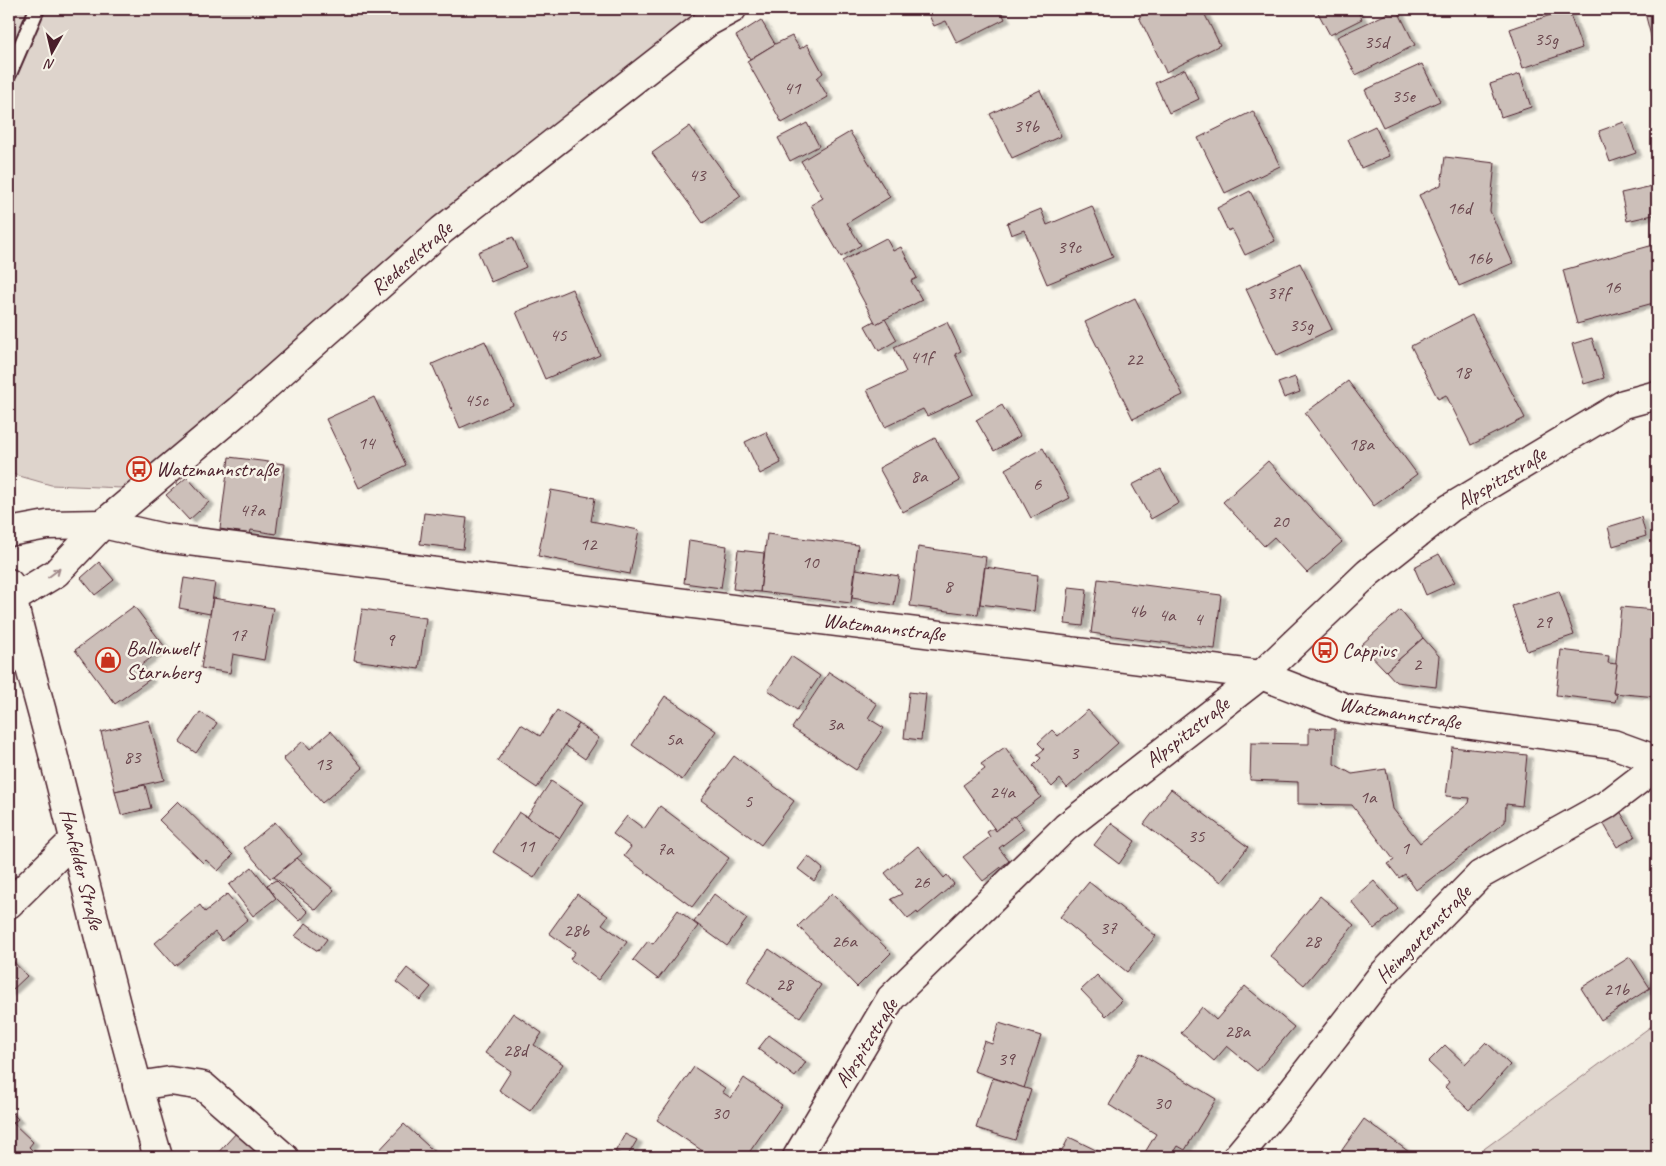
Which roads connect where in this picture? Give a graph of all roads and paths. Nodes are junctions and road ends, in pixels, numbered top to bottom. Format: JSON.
{"nodes":[{"id":1,"x":37,"y":9,"type":"edge"},
{"id":2,"x":732,"y":9,"type":"edge"},
{"id":3,"x":9,"y":74,"type":"edge"},
{"id":4,"x":1657,"y":394,"type":"edge"},
{"id":5,"x":103,"y":524,"type":"junction"},
{"id":6,"x":9,"y":532,"type":"edge"},
{"id":7,"x":11,"y":590,"type":"edge"},
{"id":8,"x":14,"y":632,"type":"edge"},
{"id":9,"x":1262,"y":675,"type":"junction"},
{"id":10,"x":1657,"y":760,"type":"edge"},
{"id":11,"x":1657,"y":766,"type":"edge"},
{"id":12,"x":75,"y":840,"type":"junction"},
{"id":13,"x":9,"y":904,"type":"edge"},
{"id":14,"x":137,"y":1086,"type":"junction"},
{"id":15,"x":158,"y":1157,"type":"edge"},
{"id":16,"x":284,"y":1157,"type":"edge"},
{"id":17,"x":797,"y":1157,"type":"edge"},
{"id":18,"x":1237,"y":1157,"type":"edge"}],
"edges":[{"from":1,"to":3,"type":"lane"},
{"from":2,"to":5,"type":"street","name":"Riedeselstraße"},
{"from":4,"to":9,"type":"street","name":"Alpspitzstraße"},
{"from":5,"to":6,"type":"street","name":"Watzmannstraße"},
{"from":7,"to":5,"type":"street","name":"Riedeselstraße","one_way":true},
{"from":5,"to":9,"type":"street","name":"Watzmannstraße"},
{"from":7,"to":8,"type":"street","name":"Hanfelder Straße"},
{"from":8,"to":12,"type":"street","name":"Hanfelder Straße"},
{"from":9,"to":10,"type":"street","name":"Watzmannstraße"},
{"from":9,"to":17,"type":"street","name":"Alpspitzstraße"},
{"from":11,"to":18,"type":"street","name":"Heimgartenstraße"},
{"from":12,"to":13,"type":"street"},
{"from":12,"to":14,"type":"street","name":"Hanfelder Straße"},
{"from":14,"to":15,"type":"street","name":"Hanfelder Straße"},
{"from":14,"to":16,"type":"street"}]}
